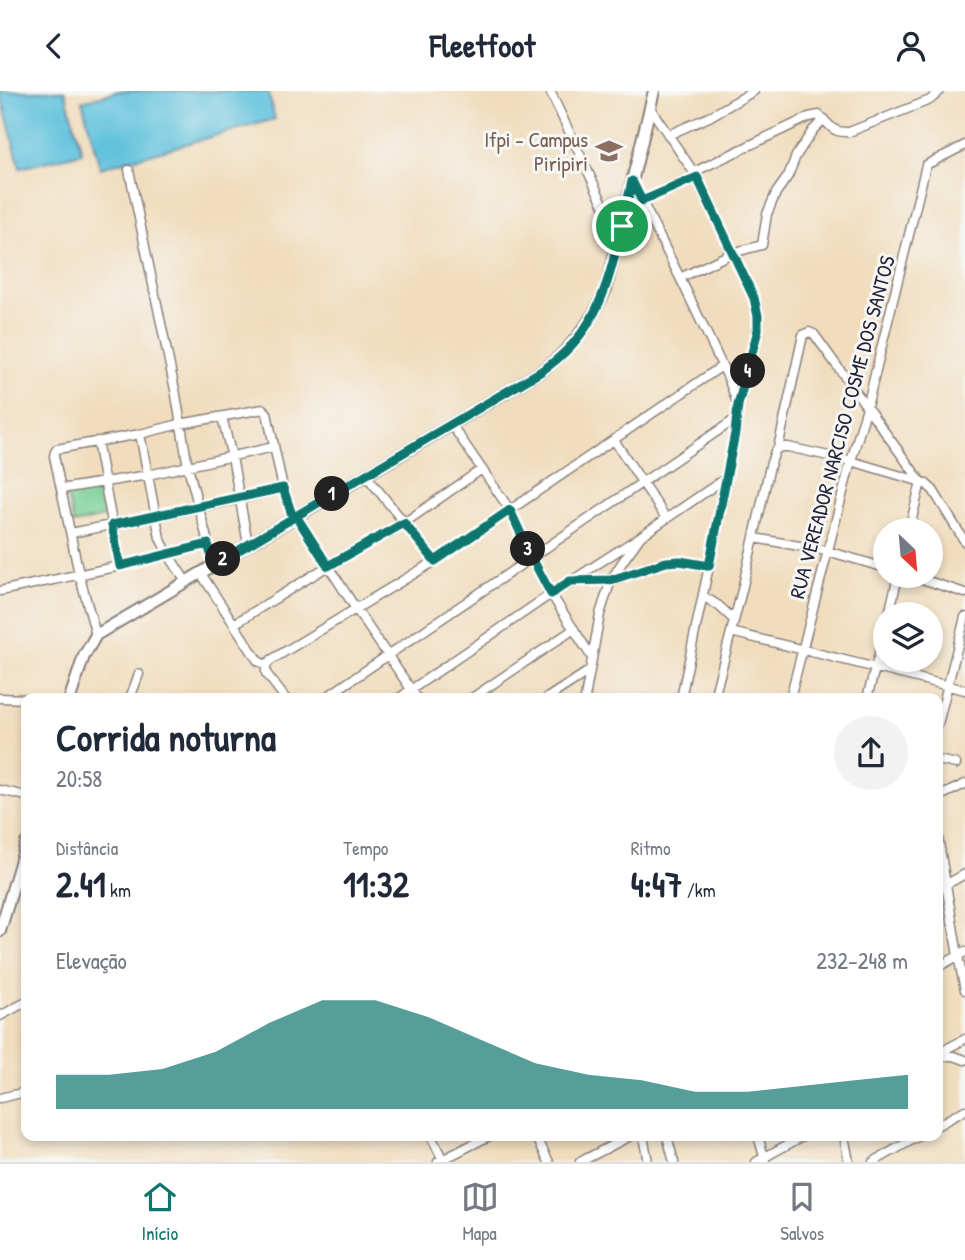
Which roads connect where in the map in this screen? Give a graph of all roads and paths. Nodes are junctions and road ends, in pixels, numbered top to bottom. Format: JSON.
{"nodes":[{"id":1,"x":550,"y":91,"type":"edge"},
{"id":2,"x":654,"y":91,"type":"edge"},
{"id":3,"x":754,"y":91,"type":"edge"},
{"id":4,"x":940,"y":91,"type":"edge"},
{"id":5,"x":650,"y":108,"type":"junction"},
{"id":6,"x":824,"y":119,"type":"junction"},
{"id":7,"x":668,"y":135,"type":"junction"},
{"id":8,"x":965,"y":145,"type":"edge"},
{"id":9,"x":129,"y":170,"type":"dead end"},
{"id":10,"x":696,"y":175,"type":"junction"},
{"id":11,"x":632,"y":181,"type":"junction"},
{"id":12,"x":642,"y":201,"type":"junction"},
{"id":13,"x":622,"y":226,"type":"junction"},
{"id":14,"x":732,"y":253,"type":"junction"},
{"id":15,"x":680,"y":278,"type":"junction"},
{"id":16,"x":722,"y":366,"type":"junction"},
{"id":17,"x":738,"y":405,"type":"junction"},
{"id":18,"x":867,"y":407,"type":"junction"},
{"id":19,"x":222,"y":417,"type":"junction"},
{"id":20,"x":737,"y":418,"type":"junction"},
{"id":21,"x":180,"y":424,"type":"junction"},
{"id":22,"x":451,"y":424,"type":"junction"},
{"id":23,"x":140,"y":434,"type":"junction"},
{"id":24,"x":614,"y":440,"type":"junction"},
{"id":25,"x":97,"y":442,"type":"junction"},
{"id":26,"x":274,"y":447,"type":"junction"},
{"id":27,"x":778,"y":448,"type":"junction"},
{"id":28,"x":232,"y":457,"type":"junction"},
{"id":29,"x":851,"y":461,"type":"junction"},
{"id":30,"x":188,"y":467,"type":"junction"},
{"id":31,"x":482,"y":469,"type":"junction"},
{"id":32,"x":365,"y":474,"type":"junction"},
{"id":33,"x":148,"y":475,"type":"junction"},
{"id":34,"x":726,"y":478,"type":"junction"},
{"id":35,"x":103,"y":482,"type":"junction"},
{"id":36,"x":921,"y":482,"type":"junction"},
{"id":37,"x":643,"y":483,"type":"junction"},
{"id":38,"x":283,"y":488,"type":"junction"},
{"id":39,"x":61,"y":489,"type":"junction"},
{"id":40,"x":240,"y":499,"type":"junction"},
{"id":41,"x":200,"y":507,"type":"junction"},
{"id":42,"x":510,"y":510,"type":"junction"},
{"id":43,"x":156,"y":516,"type":"junction"},
{"id":44,"x":295,"y":517,"type":"junction"},
{"id":45,"x":666,"y":518,"type":"junction"},
{"id":46,"x":912,"y":518,"type":"edge"},
{"id":47,"x":404,"y":523,"type":"junction"},
{"id":48,"x":112,"y":525,"type":"junction"},
{"id":49,"x":71,"y":533,"type":"junction"},
{"id":50,"x":641,"y":536,"type":"junction"},
{"id":51,"x":755,"y":538,"type":"junction"},
{"id":52,"x":965,"y":542,"type":"edge"},
{"id":53,"x":208,"y":544,"type":"junction"},
{"id":54,"x":248,"y":544,"type":"junction"},
{"id":55,"x":827,"y":551,"type":"junction"},
{"id":56,"x":168,"y":554,"type":"junction"},
{"id":57,"x":532,"y":558,"type":"junction"},
{"id":58,"x":435,"y":561,"type":"junction"},
{"id":59,"x":873,"y":564,"type":"edge"},
{"id":60,"x":214,"y":565,"type":"junction"},
{"id":61,"x":120,"y":566,"type":"junction"},
{"id":62,"x":328,"y":566,"type":"junction"},
{"id":63,"x":709,"y":566,"type":"junction"},
{"id":64,"x":200,"y":572,"type":"junction"},
{"id":65,"x":79,"y":574,"type":"junction"},
{"id":66,"x":185,"y":580,"type":"junction"},
{"id":67,"x":611,"y":580,"type":"junction"},
{"id":68,"x":570,"y":581,"type":"junction"},
{"id":69,"x":943,"y":586,"type":"edge"},
{"id":70,"x":0,"y":591,"type":"edge"},
{"id":71,"x":965,"y":593,"type":"edge"},
{"id":72,"x":551,"y":594,"type":"junction"},
{"id":73,"x":702,"y":596,"type":"junction"},
{"id":74,"x":356,"y":609,"type":"junction"},
{"id":75,"x":965,"y":617,"type":"edge"},
{"id":76,"x":734,"y":620,"type":"junction"},
{"id":77,"x":234,"y":624,"type":"junction"},
{"id":78,"x":574,"y":629,"type":"junction"},
{"id":79,"x":731,"y":632,"type":"junction"},
{"id":80,"x":96,"y":635,"type":"junction"},
{"id":81,"x":803,"y":649,"type":"junction"},
{"id":82,"x":388,"y":656,"type":"junction"},
{"id":83,"x":591,"y":656,"type":"junction"},
{"id":84,"x":266,"y":666,"type":"junction"},
{"id":85,"x":873,"y":666,"type":"edge"},
{"id":86,"x":589,"y":670,"type":"junction"},
{"id":87,"x":875,"y":672,"type":"edge"},
{"id":88,"x":896,"y":672,"type":"edge"},
{"id":89,"x":139,"y":674,"type":"dead end"},
{"id":90,"x":948,"y":685,"type":"junction"},
{"id":91,"x":412,"y":690,"type":"junction"},
{"id":92,"x":965,"y":690,"type":"edge"},
{"id":93,"x":72,"y":693,"type":"edge"},
{"id":94,"x":132,"y":693,"type":"edge"},
{"id":95,"x":281,"y":693,"type":"edge"},
{"id":96,"x":332,"y":693,"type":"edge"},
{"id":97,"x":407,"y":693,"type":"edge"},
{"id":98,"x":414,"y":693,"type":"edge"},
{"id":99,"x":479,"y":693,"type":"edge"},
{"id":100,"x":554,"y":693,"type":"edge"},
{"id":101,"x":586,"y":693,"type":"edge"},
{"id":102,"x":682,"y":693,"type":"edge"},
{"id":103,"x":715,"y":693,"type":"edge"},
{"id":104,"x":791,"y":693,"type":"edge"},
{"id":105,"x":868,"y":693,"type":"edge"},
{"id":106,"x":0,"y":698,"type":"edge"},
{"id":107,"x":21,"y":699,"type":"edge"},
{"id":108,"x":943,"y":704,"type":"edge"},
{"id":109,"x":943,"y":761,"type":"edge"},
{"id":110,"x":956,"y":764,"type":"dead end"},
{"id":111,"x":965,"y":783,"type":"edge"},
{"id":112,"x":0,"y":790,"type":"edge"},
{"id":113,"x":943,"y":794,"type":"edge"},
{"id":114,"x":21,"y":795,"type":"edge"},
{"id":115,"x":21,"y":859,"type":"edge"},
{"id":116,"x":943,"y":864,"type":"edge"},
{"id":117,"x":965,"y":874,"type":"edge"},
{"id":118,"x":947,"y":884,"type":"junction"},
{"id":119,"x":943,"y":886,"type":"edge"},
{"id":120,"x":0,"y":931,"type":"edge"},
{"id":121,"x":961,"y":954,"type":"edge"},
{"id":122,"x":943,"y":964,"type":"edge"},
{"id":123,"x":965,"y":990,"type":"edge"},
{"id":124,"x":21,"y":1005,"type":"edge"},
{"id":125,"x":0,"y":1016,"type":"edge"},
{"id":126,"x":965,"y":1039,"type":"edge"},
{"id":127,"x":943,"y":1054,"type":"edge"},
{"id":128,"x":943,"y":1057,"type":"edge"},
{"id":129,"x":965,"y":1061,"type":"edge"},
{"id":130,"x":21,"y":1093,"type":"edge"},
{"id":131,"x":0,"y":1098,"type":"edge"},
{"id":132,"x":965,"y":1110,"type":"edge"},
{"id":133,"x":943,"y":1122,"type":"edge"},
{"id":134,"x":433,"y":1141,"type":"edge"},
{"id":135,"x":480,"y":1141,"type":"edge"},
{"id":136,"x":538,"y":1141,"type":"edge"},
{"id":137,"x":620,"y":1141,"type":"edge"},
{"id":138,"x":644,"y":1141,"type":"edge"},
{"id":139,"x":668,"y":1141,"type":"edge"},
{"id":140,"x":759,"y":1141,"type":"edge"},
{"id":141,"x":795,"y":1141,"type":"edge"},
{"id":142,"x":845,"y":1141,"type":"edge"},
{"id":143,"x":910,"y":1141,"type":"edge"},
{"id":144,"x":442,"y":1161,"type":"edge"},
{"id":145,"x":762,"y":1161,"type":"edge"},
{"id":146,"x":549,"y":1162,"type":"edge"},
{"id":147,"x":580,"y":1162,"type":"edge"},
{"id":148,"x":648,"y":1162,"type":"edge"},
{"id":149,"x":674,"y":1162,"type":"edge"},
{"id":150,"x":849,"y":1162,"type":"edge"},
{"id":151,"x":873,"y":1162,"type":"edge"}],
"edges":[{"from":1,"to":13,"type":"street"},
{"from":2,"to":5,"type":"main road"},
{"from":3,"to":7,"type":"street"},
{"from":4,"to":6,"type":"street"},
{"from":5,"to":7,"type":"street"},
{"from":5,"to":11,"type":"main road"},
{"from":6,"to":10,"type":"street"},
{"from":6,"to":14,"type":"street"},
{"from":7,"to":10,"type":"street"},
{"from":8,"to":18,"type":"street","name":"RUA VEREADOR NARCISO COSME DOS SANTOS"},
{"from":9,"to":21,"type":"street"},
{"from":10,"to":12,"type":"street"},
{"from":10,"to":14,"type":"street"},
{"from":11,"to":12,"type":"street"},
{"from":11,"to":13,"type":"main road"},
{"from":12,"to":15,"type":"street"},
{"from":13,"to":22,"type":"main road"},
{"from":14,"to":15,"type":"street"},
{"from":14,"to":17,"type":"street"},
{"from":15,"to":16,"type":"street"},
{"from":16,"to":17,"type":"street"},
{"from":16,"to":24,"type":"street"},
{"from":17,"to":20,"type":"street"},
{"from":18,"to":27,"type":"street"},
{"from":18,"to":29,"type":"street","name":"RUA VEREADOR NARCISO COSME DOS SANTOS"},
{"from":18,"to":36,"type":"street"},
{"from":19,"to":21,"type":"street"},
{"from":19,"to":26,"type":"street"},
{"from":19,"to":28,"type":"street"},
{"from":20,"to":34,"type":"street"},
{"from":20,"to":37,"type":"street"},
{"from":21,"to":23,"type":"street"},
{"from":21,"to":30,"type":"street"},
{"from":22,"to":31,"type":"street"},
{"from":22,"to":32,"type":"main road"},
{"from":23,"to":25,"type":"street"},
{"from":23,"to":33,"type":"street"},
{"from":24,"to":37,"type":"street"},
{"from":24,"to":42,"type":"street"},
{"from":25,"to":35,"type":"street"},
{"from":25,"to":39,"type":"street"},
{"from":26,"to":28,"type":"street"},
{"from":26,"to":38,"type":"street"},
{"from":27,"to":29,"type":"street"},
{"from":27,"to":51,"type":"street"},
{"from":28,"to":30,"type":"street"},
{"from":28,"to":40,"type":"street"},
{"from":29,"to":36,"type":"street"},
{"from":29,"to":55,"type":"street","name":"RUA VEREADOR NARCISO COSME DOS SANTOS"},
{"from":30,"to":33,"type":"street"},
{"from":30,"to":41,"type":"street"},
{"from":31,"to":42,"type":"street"},
{"from":31,"to":47,"type":"street"},
{"from":32,"to":44,"type":"main road"},
{"from":32,"to":47,"type":"street"},
{"from":33,"to":35,"type":"street"},
{"from":33,"to":43,"type":"street"},
{"from":34,"to":45,"type":"street"},
{"from":34,"to":63,"type":"street"},
{"from":35,"to":39,"type":"street"},
{"from":35,"to":48,"type":"street"},
{"from":36,"to":46,"type":"street"},
{"from":36,"to":52,"type":"street"},
{"from":37,"to":45,"type":"street"},
{"from":37,"to":57,"type":"street"},
{"from":38,"to":40,"type":"street"},
{"from":38,"to":44,"type":"street"},
{"from":39,"to":49,"type":"street"},
{"from":40,"to":41,"type":"street"},
{"from":40,"to":54,"type":"street"},
{"from":41,"to":43,"type":"street"},
{"from":41,"to":53,"type":"street"},
{"from":42,"to":57,"type":"street"},
{"from":42,"to":58,"type":"street"},
{"from":43,"to":48,"type":"street"},
{"from":43,"to":56,"type":"street"},
{"from":44,"to":54,"type":"main road"},
{"from":44,"to":62,"type":"street"},
{"from":45,"to":50,"type":"street"},
{"from":47,"to":58,"type":"street"},
{"from":47,"to":62,"type":"street"},
{"from":48,"to":49,"type":"street"},
{"from":48,"to":61,"type":"street"},
{"from":49,"to":65,"type":"street"},
{"from":50,"to":67,"type":"street"},
{"from":50,"to":68,"type":"street"},
{"from":51,"to":55,"type":"street"},
{"from":51,"to":76,"type":"street"},
{"from":53,"to":56,"type":"street"},
{"from":53,"to":60,"type":"street"},
{"from":54,"to":60,"type":"main road"},
{"from":55,"to":59,"type":"street"},
{"from":55,"to":81,"type":"street","name":"RUA VEREADOR NARCISO COSME DOS SANTOS"},
{"from":56,"to":61,"type":"street"},
{"from":56,"to":66,"type":"street"},
{"from":57,"to":72,"type":"street"},
{"from":57,"to":82,"type":"street"},
{"from":58,"to":74,"type":"street"},
{"from":60,"to":64,"type":"main road"},
{"from":61,"to":65,"type":"street"},
{"from":62,"to":74,"type":"street"},
{"from":62,"to":77,"type":"street"},
{"from":63,"to":67,"type":"street"},
{"from":63,"to":73,"type":"street"},
{"from":64,"to":66,"type":"main road"},
{"from":64,"to":77,"type":"street"},
{"from":65,"to":70,"type":"street"},
{"from":65,"to":80,"type":"street"},
{"from":66,"to":80,"type":"main road"},
{"from":67,"to":68,"type":"street"},
{"from":67,"to":83,"type":"street"},
{"from":68,"to":72,"type":"street"},
{"from":69,"to":71,"type":"street"},
{"from":72,"to":78,"type":"street"},
{"from":72,"to":91,"type":"street"},
{"from":73,"to":76,"type":"street"},
{"from":73,"to":102,"type":"street"},
{"from":74,"to":82,"type":"street"},
{"from":74,"to":84,"type":"street"},
{"from":75,"to":90,"type":"street"},
{"from":76,"to":79,"type":"street"},
{"from":77,"to":84,"type":"street"},
{"from":78,"to":83,"type":"street"},
{"from":78,"to":99,"type":"street"},
{"from":79,"to":81,"type":"street"},
{"from":79,"to":103,"type":"street"},
{"from":80,"to":93,"type":"main road"},
{"from":81,"to":85,"type":"street"},
{"from":81,"to":104,"type":"street","name":"RUA VEREADOR NARCISO COSME DOS SANTOS"},
{"from":82,"to":91,"type":"street"},
{"from":82,"to":96,"type":"street"},
{"from":83,"to":86,"type":"street"},
{"from":84,"to":95,"type":"street"},
{"from":86,"to":100,"type":"street"},
{"from":86,"to":101,"type":"street"},
{"from":87,"to":105,"type":"street"},
{"from":88,"to":90,"type":"street"},
{"from":89,"to":94,"type":"street"},
{"from":90,"to":92,"type":"street"},
{"from":90,"to":108,"type":"street"},
{"from":91,"to":97,"type":"street"},
{"from":91,"to":98,"type":"street"},
{"from":106,"to":107,"type":"street"},
{"from":109,"to":110,"type":"street"},
{"from":111,"to":113,"type":"street"},
{"from":112,"to":114,"type":"street"},
{"from":115,"to":120,"type":"main road"},
{"from":116,"to":118,"type":"street"},
{"from":117,"to":118,"type":"street"},
{"from":118,"to":119,"type":"street"},
{"from":118,"to":121,"type":"street"},
{"from":121,"to":122,"type":"street"},
{"from":121,"to":123,"type":"street"},
{"from":124,"to":125,"type":"street"},
{"from":126,"to":127,"type":"street"},
{"from":128,"to":129,"type":"street"},
{"from":130,"to":131,"type":"street"},
{"from":132,"to":133,"type":"street"},
{"from":134,"to":144,"type":"street"},
{"from":135,"to":144,"type":"street"},
{"from":136,"to":146,"type":"street"},
{"from":137,"to":147,"type":"street"},
{"from":138,"to":148,"type":"street"},
{"from":139,"to":149,"type":"street"},
{"from":140,"to":145,"type":"street"},
{"from":141,"to":145,"type":"street"},
{"from":142,"to":150,"type":"street"},
{"from":143,"to":151,"type":"street"}]}
